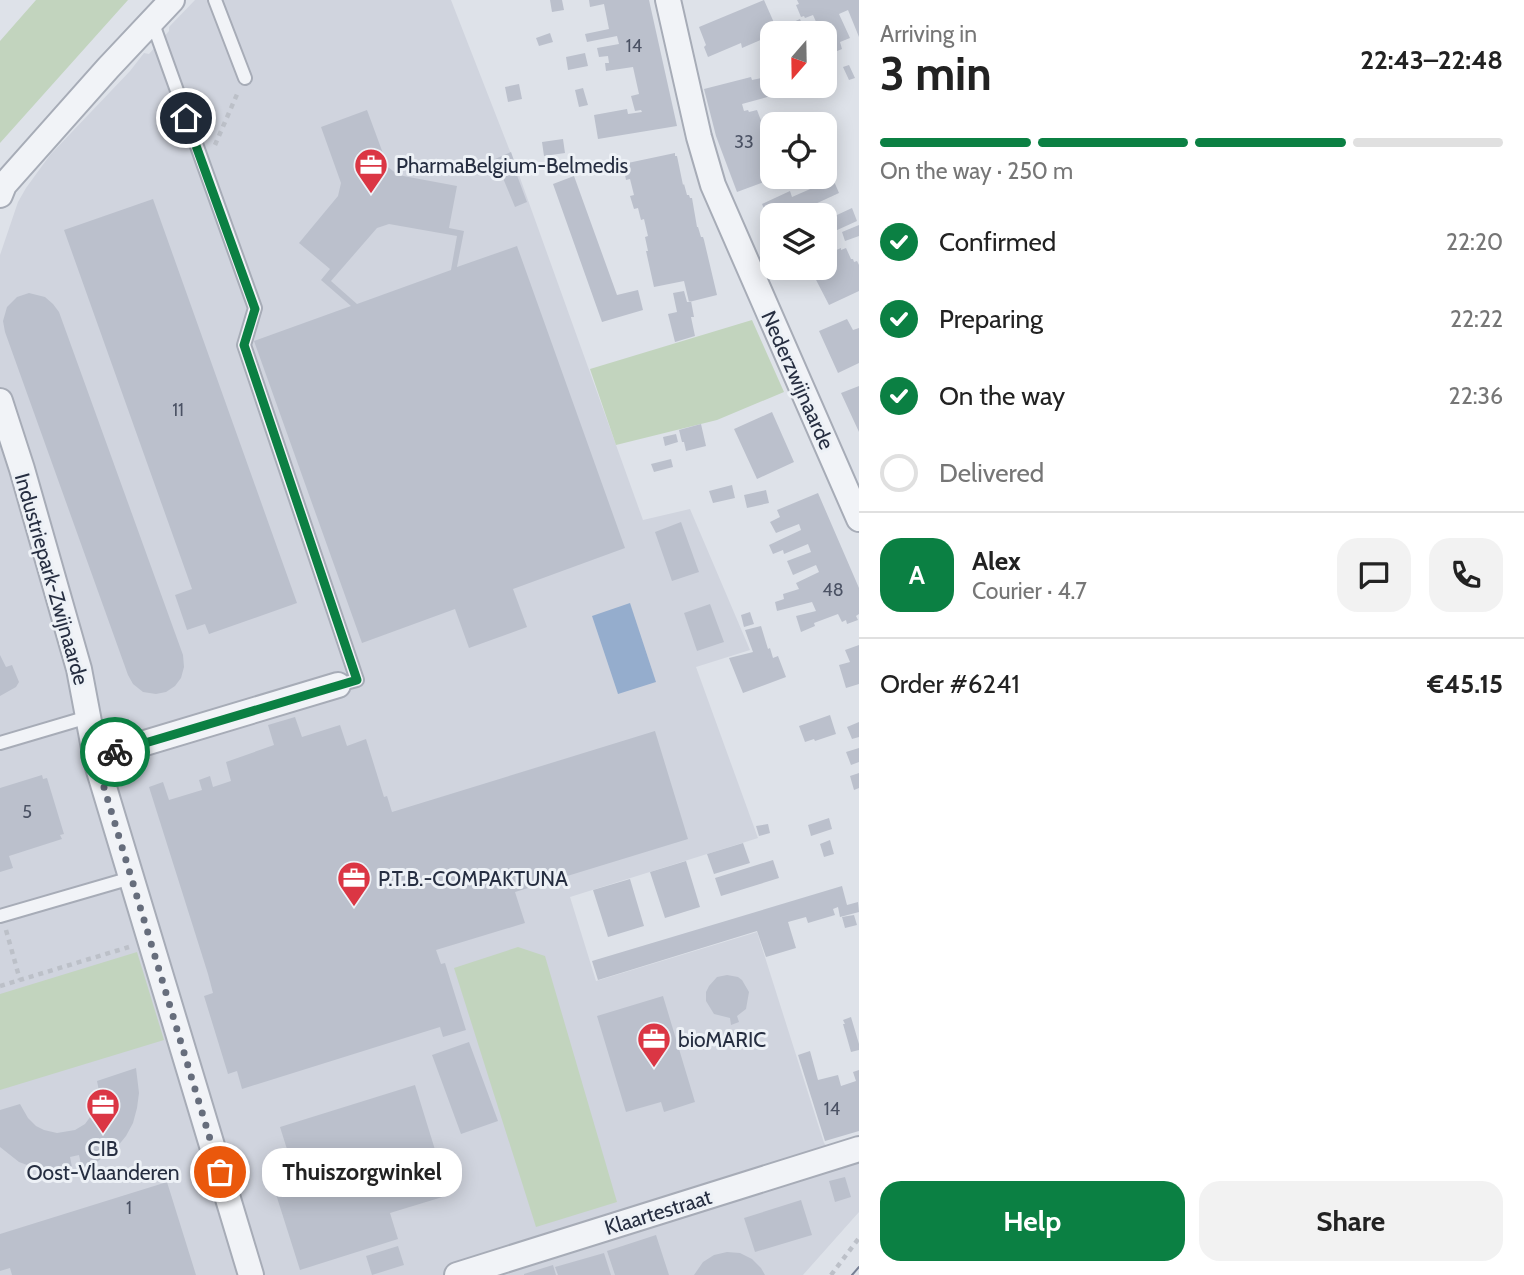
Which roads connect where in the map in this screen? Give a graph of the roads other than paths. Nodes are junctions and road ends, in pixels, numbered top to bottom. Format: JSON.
{"nodes":[{"id":1,"x":172,"y":0,"type":"edge"},
{"id":2,"x":215,"y":0,"type":"edge"},
{"id":3,"x":671,"y":1,"type":"edge"},
{"id":4,"x":152,"y":21,"type":"junction"},
{"id":5,"x":245,"y":78,"type":"road end"},
{"id":6,"x":0,"y":195,"type":"edge"},
{"id":7,"x":0,"y":401,"type":"edge"},
{"id":8,"x":859,"y":519,"type":"edge"},
{"id":9,"x":338,"y":685,"type":"joint"},
{"id":10,"x":88,"y":717,"type":"junction"},
{"id":11,"x":0,"y":743,"type":"edge"},
{"id":12,"x":96,"y":758,"type":"junction"},
{"id":13,"x":131,"y":878,"type":"junction"},
{"id":14,"x":1,"y":916,"type":"edge"},
{"id":15,"x":859,"y":1149,"type":"edge"},
{"id":16,"x":251,"y":1275,"type":"edge"},
{"id":17,"x":457,"y":1275,"type":"edge"}],
"edges":[{"from":1,"to":4,"type":"street"},
{"from":2,"to":5,"type":"lane"},
{"from":3,"to":8,"type":"street","name":"Nederzwijnaarde"},
{"from":4,"to":6,"type":"street"},
{"from":4,"to":9,"type":"lane"},
{"from":7,"to":10,"type":"street","name":"Industriepark-Zwijnaarde"},
{"from":9,"to":12,"type":"street"},
{"from":10,"to":11,"type":"lane"},
{"from":10,"to":12,"type":"street","name":"Industriepark-Zwijnaarde"},
{"from":12,"to":13,"type":"street","name":"Industriepark-Zwijnaarde"},
{"from":13,"to":14,"type":"lane"},
{"from":13,"to":16,"type":"street","name":"Industriepark-Zwijnaarde"},
{"from":15,"to":17,"type":"street","name":"Klaartestraat"}]}
